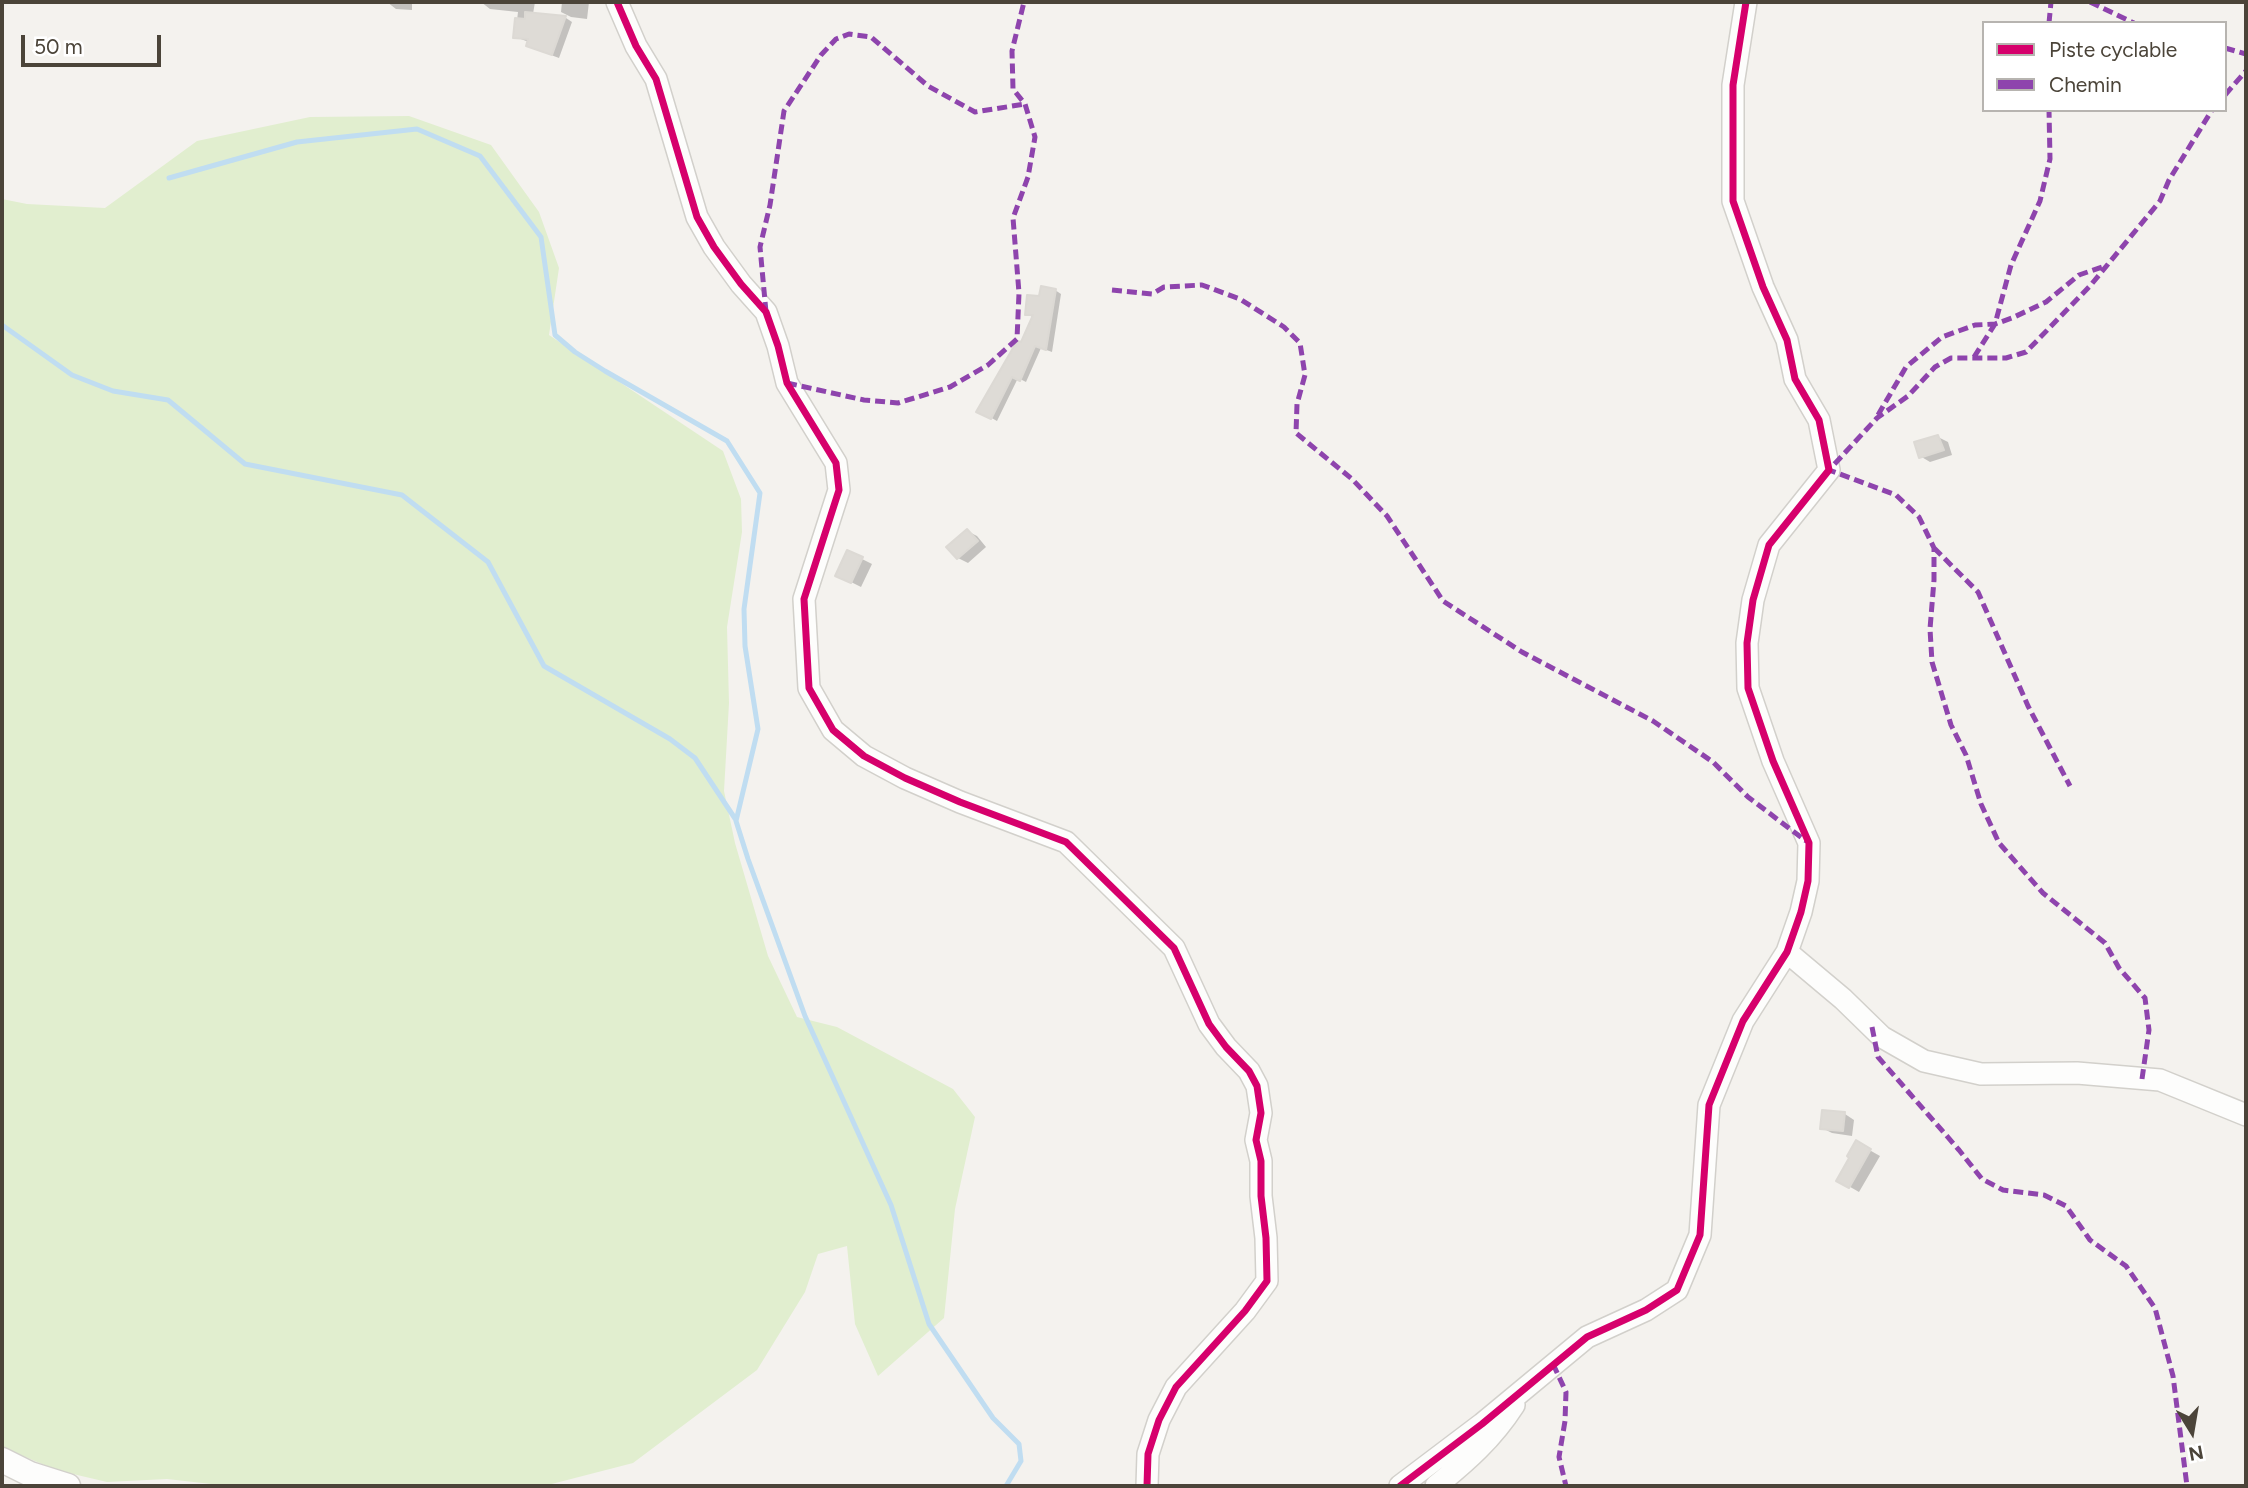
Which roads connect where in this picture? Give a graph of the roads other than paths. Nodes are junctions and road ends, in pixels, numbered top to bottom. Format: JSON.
{"nodes":[{"id":1,"x":617,"y":2,"type":"edge"},
{"id":2,"x":1746,"y":2,"type":"edge"},
{"id":3,"x":1787,"y":952,"type":"junction"},
{"id":4,"x":2246,"y":1115,"type":"edge"},
{"id":5,"x":1525,"y":1388,"type":"junction"},
{"id":6,"x":2,"y":1460,"type":"edge"},
{"id":7,"x":68,"y":1486,"type":"edge"},
{"id":8,"x":1147,"y":1486,"type":"edge"},
{"id":9,"x":1400,"y":1486,"type":"edge"},
{"id":10,"x":1436,"y":1486,"type":"edge"}],
"edges":[{"from":1,"to":8,"type":"street"},
{"from":2,"to":3,"type":"street"},
{"from":3,"to":4,"type":"street"},
{"from":3,"to":5,"type":"street"},
{"from":5,"to":9,"type":"street"},
{"from":5,"to":10,"type":"street"},
{"from":6,"to":7,"type":"street"}]}
